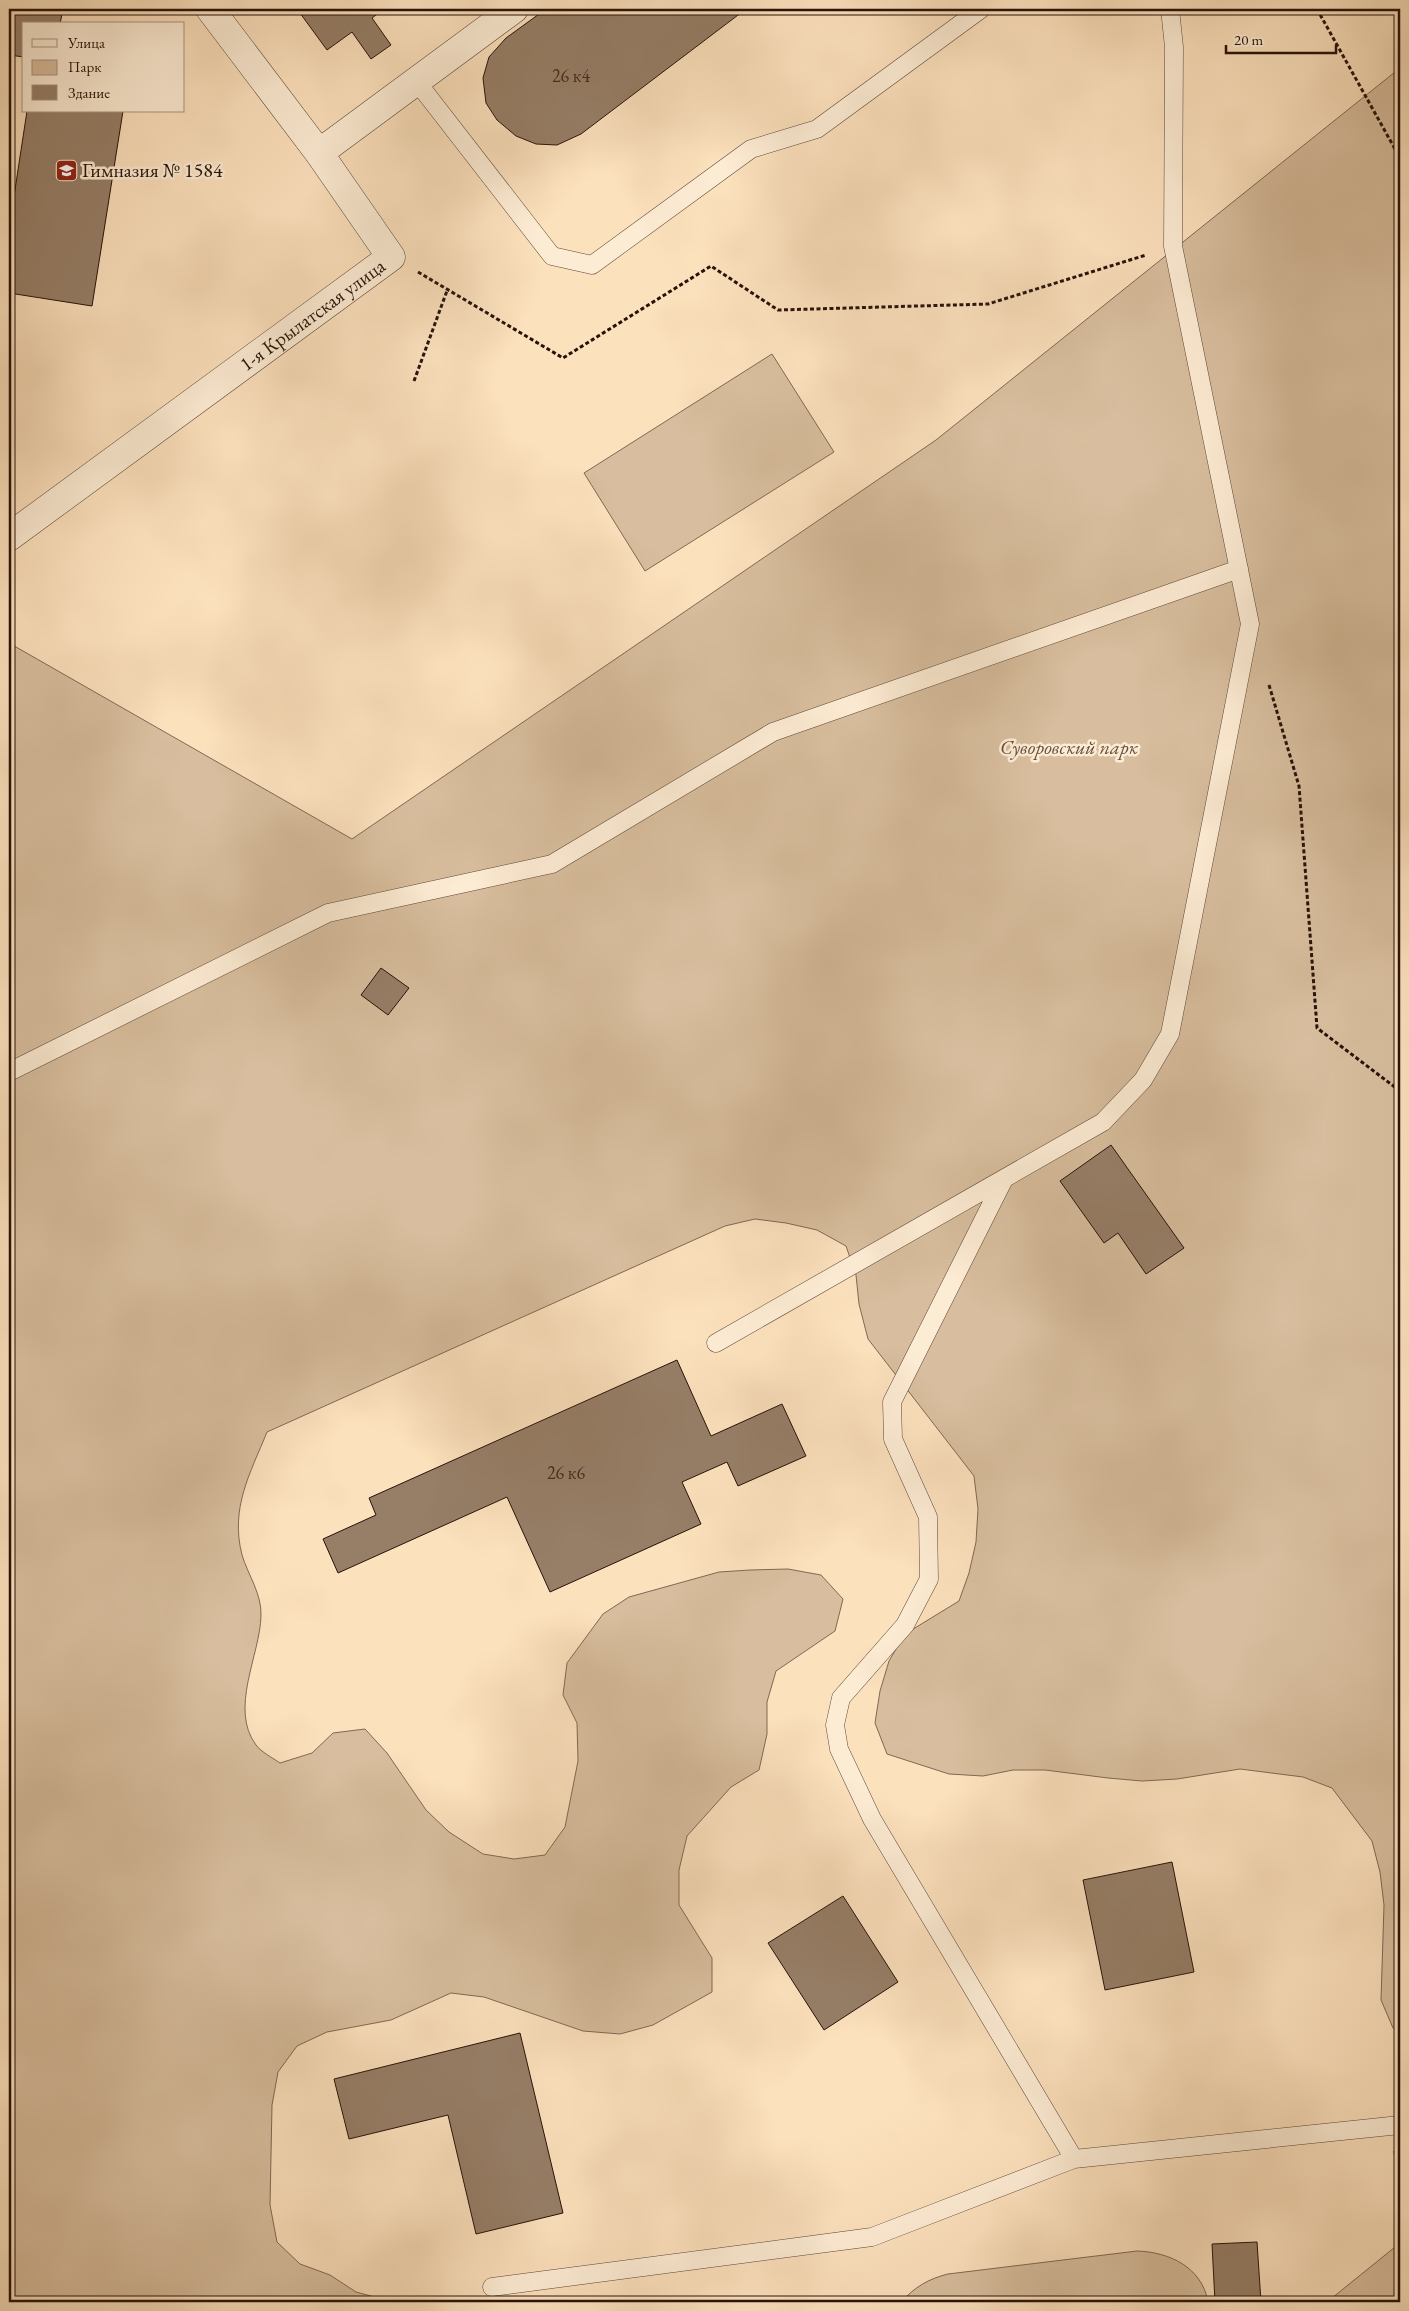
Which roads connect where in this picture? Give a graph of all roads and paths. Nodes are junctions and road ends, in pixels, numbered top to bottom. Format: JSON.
{"nodes":[{"id":1,"x":210,"y":9,"type":"edge"},
{"id":2,"x":514,"y":9,"type":"edge"},
{"id":3,"x":981,"y":9,"type":"edge"},
{"id":4,"x":1170,"y":9,"type":"edge"},
{"id":5,"x":1317,"y":9,"type":"edge"},
{"id":6,"x":417,"y":82,"type":"junction"},
{"id":7,"x":319,"y":153,"type":"junction"},
{"id":8,"x":1400,"y":158,"type":"edge"},
{"id":9,"x":1173,"y":246,"type":"junction"},
{"id":10,"x":391,"y":258,"type":"junction"},
{"id":11,"x":448,"y":288,"type":"junction"},
{"id":12,"x":414,"y":382,"type":"dead end"},
{"id":13,"x":9,"y":537,"type":"edge"},
{"id":14,"x":1239,"y":569,"type":"junction"},
{"id":15,"x":1267,"y":681,"type":"dead end"},
{"id":16,"x":9,"y":1072,"type":"edge"},
{"id":17,"x":1400,"y":1091,"type":"edge"},
{"id":18,"x":1004,"y":1179,"type":"junction"},
{"id":19,"x":716,"y":1343,"type":"dead end"},
{"id":20,"x":1400,"y":2125,"type":"edge"},
{"id":21,"x":1074,"y":2160,"type":"junction"},
{"id":22,"x":492,"y":2287,"type":"dead end"}],
"edges":[{"from":1,"to":7,"type":"street","name":"1-я Крылатская улица"},
{"from":2,"to":6,"type":"street"},
{"from":3,"to":6,"type":"lane"},
{"from":4,"to":9,"type":"lane"},
{"from":5,"to":8,"type":"path"},
{"from":6,"to":7,"type":"street"},
{"from":7,"to":10,"type":"street","name":"1-я Крылатская улица"},
{"from":9,"to":11,"type":"path"},
{"from":9,"to":14,"type":"lane"},
{"from":10,"to":11,"type":"path"},
{"from":10,"to":13,"type":"street","name":"1-я Крылатская улица"},
{"from":11,"to":12,"type":"path"},
{"from":14,"to":16,"type":"lane"},
{"from":14,"to":18,"type":"lane"},
{"from":15,"to":17,"type":"path"},
{"from":18,"to":19,"type":"lane"},
{"from":18,"to":21,"type":"lane"},
{"from":20,"to":21,"type":"lane"},
{"from":21,"to":22,"type":"lane"}]}
